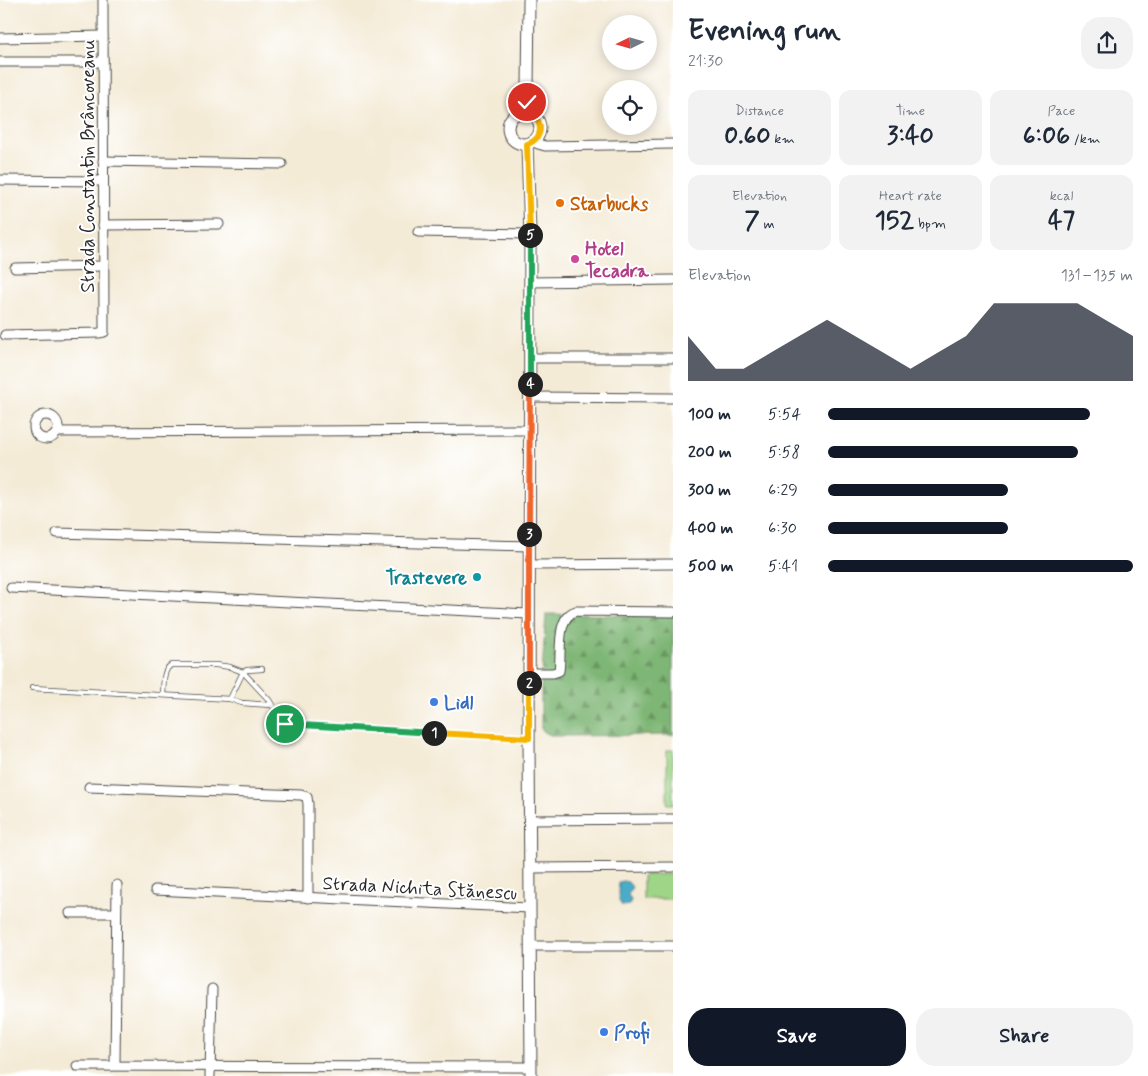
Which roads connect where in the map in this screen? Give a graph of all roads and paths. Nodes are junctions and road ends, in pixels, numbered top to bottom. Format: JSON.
{"nodes":[{"id":1,"x":103,"y":0,"type":"edge"},
{"id":2,"x":529,"y":0,"type":"edge"},
{"id":3,"x":103,"y":36,"type":"junction"},
{"id":4,"x":0,"y":38,"type":"edge"},
{"id":5,"x":0,"y":62,"type":"edge"},
{"id":6,"x":102,"y":62,"type":"junction"},
{"id":7,"x":525,"y":111,"type":"junction"},
{"id":8,"x":531,"y":142,"type":"junction"},
{"id":9,"x":673,"y":144,"type":"edge"},
{"id":10,"x":103,"y":161,"type":"junction"},
{"id":11,"x":282,"y":164,"type":"dead end"},
{"id":12,"x":0,"y":180,"type":"edge"},
{"id":13,"x":103,"y":181,"type":"junction"},
{"id":14,"x":219,"y":224,"type":"dead end"},
{"id":15,"x":103,"y":225,"type":"junction"},
{"id":16,"x":418,"y":232,"type":"dead end"},
{"id":17,"x":530,"y":234,"type":"junction"},
{"id":18,"x":104,"y":266,"type":"junction"},
{"id":19,"x":15,"y":268,"type":"dead end"},
{"id":20,"x":673,"y":280,"type":"edge"},
{"id":21,"x":530,"y":282,"type":"junction"},
{"id":22,"x":5,"y":335,"type":"dead end"},
{"id":23,"x":530,"y":358,"type":"junction"},
{"id":24,"x":673,"y":358,"type":"edge"},
{"id":25,"x":530,"y":397,"type":"junction"},
{"id":26,"x":673,"y":398,"type":"edge"},
{"id":27,"x":529,"y":430,"type":"junction"},
{"id":28,"x":57,"y":432,"type":"dead end"},
{"id":29,"x":58,"y":533,"type":"dead end"},
{"id":30,"x":529,"y":546,"type":"junction"},
{"id":31,"x":529,"y":564,"type":"junction"},
{"id":32,"x":673,"y":564,"type":"edge"},
{"id":33,"x":11,"y":588,"type":"dead end"},
{"id":34,"x":673,"y":612,"type":"edge"},
{"id":35,"x":529,"y":614,"type":"junction"},
{"id":36,"x":262,"y":669,"type":"dead end"},
{"id":37,"x":243,"y":672,"type":"junction"},
{"id":38,"x":529,"y":673,"type":"junction"},
{"id":39,"x":32,"y":688,"type":"dead end"},
{"id":40,"x":163,"y":695,"type":"junction"},
{"id":41,"x":230,"y":699,"type":"junction"},
{"id":42,"x":271,"y":705,"type":"junction"},
{"id":43,"x":529,"y":738,"type":"junction"},
{"id":44,"x":89,"y":788,"type":"dead end"},
{"id":45,"x":673,"y":819,"type":"edge"},
{"id":46,"x":530,"y":820,"type":"junction"},
{"id":47,"x":673,"y":867,"type":"edge"},
{"id":48,"x":530,"y":868,"type":"junction"},
{"id":49,"x":117,"y":885,"type":"dead end"},
{"id":50,"x":155,"y":890,"type":"dead end"},
{"id":51,"x":308,"y":898,"type":"junction"},
{"id":52,"x":530,"y":908,"type":"junction"},
{"id":53,"x":70,"y":913,"type":"dead end"},
{"id":54,"x":116,"y":913,"type":"junction"},
{"id":55,"x":530,"y":946,"type":"junction"},
{"id":56,"x":673,"y":946,"type":"edge"},
{"id":57,"x":212,"y":989,"type":"dead end"},
{"id":58,"x":115,"y":1065,"type":"junction"},
{"id":59,"x":135,"y":1065,"type":"junction"},
{"id":60,"x":77,"y":1066,"type":"dead end"},
{"id":61,"x":210,"y":1066,"type":"junction"},
{"id":62,"x":531,"y":1072,"type":"edge"},
{"id":63,"x":135,"y":1076,"type":"edge"},
{"id":64,"x":210,"y":1076,"type":"edge"}],
"edges":[{"from":1,"to":3,"type":"street","name":"Strada Constantin Brâncoveanu"},
{"from":2,"to":7,"type":"street"},
{"from":3,"to":4,"type":"street"},
{"from":3,"to":6,"type":"street","name":"Strada Constantin Brâncoveanu"},
{"from":5,"to":6,"type":"street"},
{"from":6,"to":10,"type":"street","name":"Strada Constantin Brâncoveanu"},
{"from":7,"to":8,"type":"street"},
{"from":7,"to":8,"type":"street"},
{"from":8,"to":9,"type":"street"},
{"from":8,"to":17,"type":"street"},
{"from":10,"to":11,"type":"street"},
{"from":10,"to":13,"type":"street","name":"Strada Constantin Brâncoveanu"},
{"from":12,"to":13,"type":"street"},
{"from":13,"to":15,"type":"street","name":"Strada Constantin Brâncoveanu"},
{"from":14,"to":15,"type":"street"},
{"from":15,"to":18,"type":"street","name":"Strada Constantin Brâncoveanu"},
{"from":16,"to":17,"type":"street"},
{"from":17,"to":21,"type":"street"},
{"from":18,"to":19,"type":"street"},
{"from":18,"to":22,"type":"street","name":"Strada Constantin Brâncoveanu"},
{"from":20,"to":21,"type":"street"},
{"from":21,"to":23,"type":"street"},
{"from":23,"to":24,"type":"street"},
{"from":23,"to":25,"type":"street"},
{"from":25,"to":26,"type":"street"},
{"from":25,"to":27,"type":"street"},
{"from":27,"to":28,"type":"street"},
{"from":27,"to":30,"type":"street"},
{"from":29,"to":30,"type":"street"},
{"from":30,"to":31,"type":"street"},
{"from":31,"to":32,"type":"street"},
{"from":31,"to":35,"type":"street"},
{"from":33,"to":35,"type":"street"},
{"from":34,"to":38,"type":"street"},
{"from":35,"to":38,"type":"street"},
{"from":36,"to":37,"type":"lane"},
{"from":37,"to":40,"type":"lane"},
{"from":37,"to":41,"type":"lane"},
{"from":37,"to":42,"type":"lane"},
{"from":38,"to":43,"type":"street"},
{"from":39,"to":40,"type":"lane"},
{"from":40,"to":41,"type":"lane"},
{"from":41,"to":42,"type":"lane"},
{"from":42,"to":43,"type":"lane"},
{"from":43,"to":46,"type":"street"},
{"from":44,"to":51,"type":"street","name":"Strada Nichita Stănescu"},
{"from":45,"to":46,"type":"street"},
{"from":46,"to":48,"type":"street"},
{"from":47,"to":48,"type":"street"},
{"from":48,"to":52,"type":"street"},
{"from":49,"to":54,"type":"street"},
{"from":50,"to":51,"type":"street","name":"Strada Nichita Stănescu"},
{"from":51,"to":52,"type":"street","name":"Strada Nichita Stănescu"},
{"from":52,"to":55,"type":"street"},
{"from":53,"to":54,"type":"street"},
{"from":54,"to":58,"type":"street"},
{"from":55,"to":56,"type":"street"},
{"from":55,"to":62,"type":"street"},
{"from":57,"to":61,"type":"street"},
{"from":58,"to":59,"type":"street"},
{"from":58,"to":60,"type":"street"},
{"from":59,"to":61,"type":"street"},
{"from":59,"to":63,"type":"street"},
{"from":61,"to":62,"type":"street"},
{"from":61,"to":64,"type":"street"}]}
